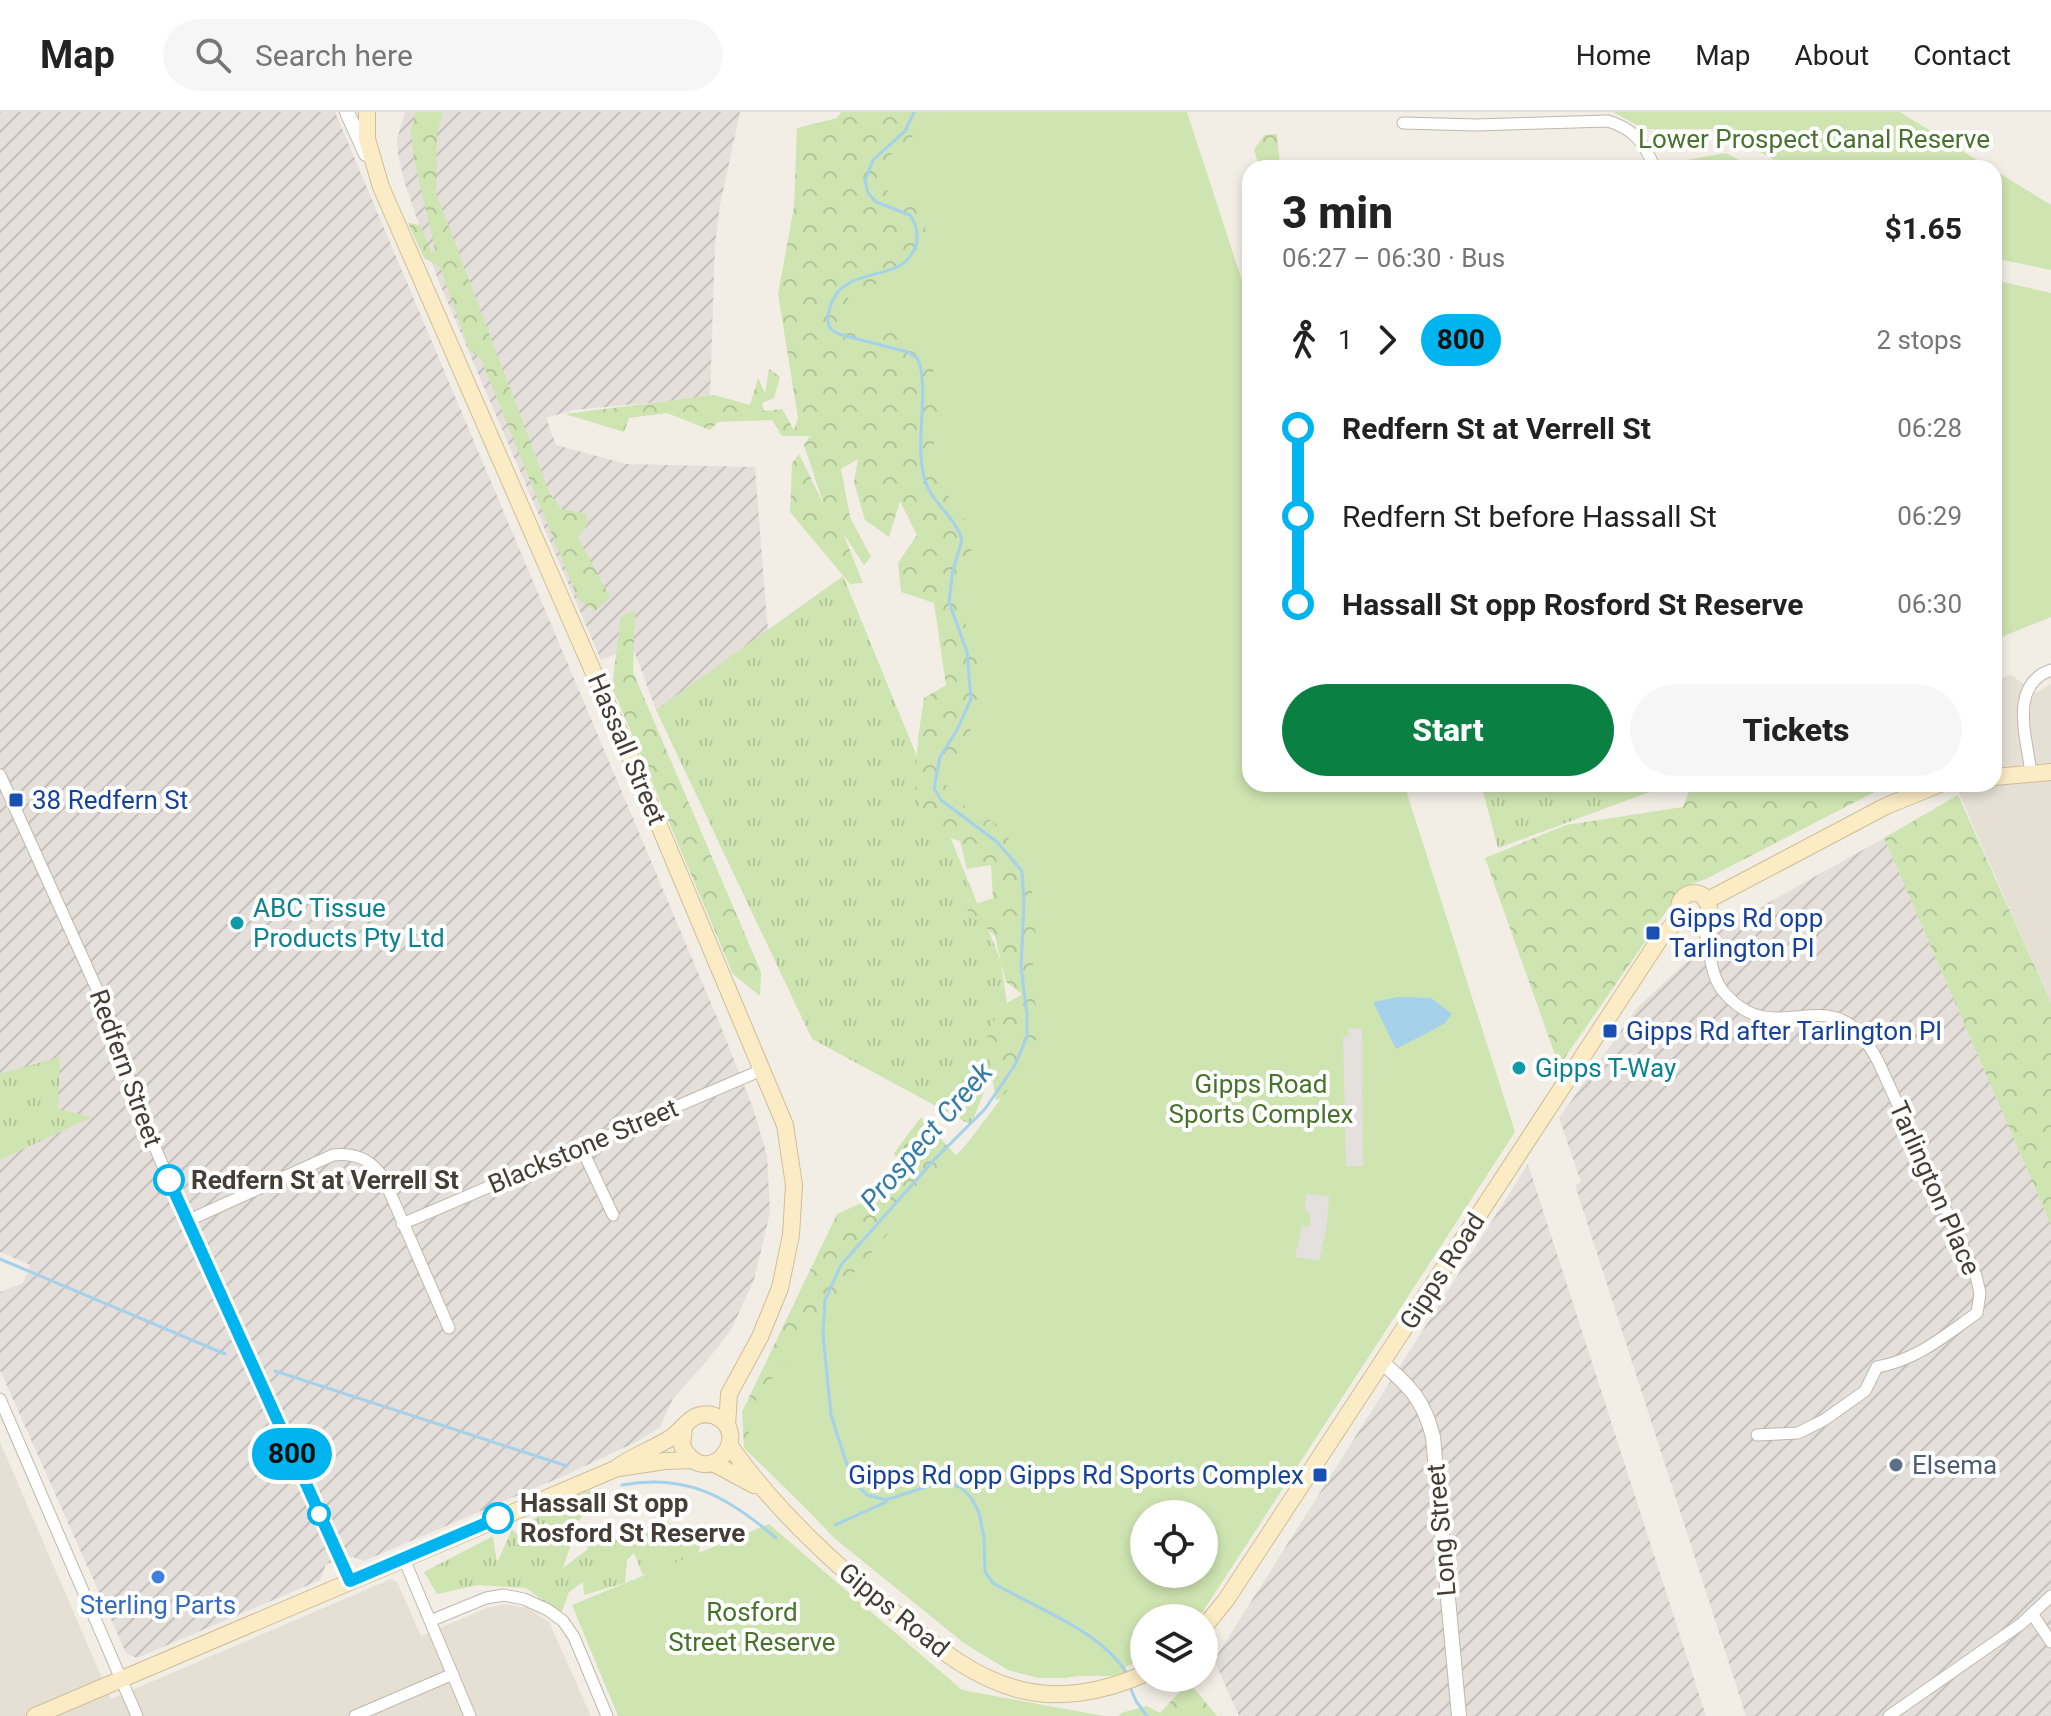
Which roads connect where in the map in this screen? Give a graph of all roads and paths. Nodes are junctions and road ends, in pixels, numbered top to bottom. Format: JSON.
{"nodes":[{"id":1,"x":347,"y":112,"type":"edge"},
{"id":2,"x":367,"y":112,"type":"edge"},
{"id":3,"x":1403,"y":123,"type":"dead end"},
{"id":4,"x":1651,"y":160,"type":"edge"},
{"id":5,"x":381,"y":187,"type":"junction"},
{"id":6,"x":2051,"y":670,"type":"edge"},
{"id":7,"x":2051,"y":772,"type":"edge"},
{"id":8,"x":2031,"y":773,"type":"junction"},
{"id":9,"x":0,"y":775,"type":"edge"},
{"id":10,"x":2002,"y":776,"type":"edge"},
{"id":11,"x":1920,"y":792,"type":"edge"},
{"id":12,"x":1706,"y":901,"type":"junction"},
{"id":13,"x":1681,"y":916,"type":"junction"},
{"id":14,"x":1700,"y":921,"type":"junction"},
{"id":15,"x":764,"y":1069,"type":"junction"},
{"id":16,"x":581,"y":1147,"type":"junction"},
{"id":17,"x":613,"y":1215,"type":"dead end"},
{"id":18,"x":187,"y":1221,"type":"junction"},
{"id":19,"x":402,"y":1224,"type":"junction"},
{"id":20,"x":449,"y":1328,"type":"dead end"},
{"id":21,"x":1382,"y":1362,"type":"junction"},
{"id":22,"x":729,"y":1394,"type":"junction"},
{"id":23,"x":0,"y":1399,"type":"edge"},
{"id":24,"x":705,"y":1414,"type":"junction"},
{"id":25,"x":727,"y":1426,"type":"junction"},
{"id":26,"x":684,"y":1427,"type":"junction"},
{"id":27,"x":1757,"y":1435,"type":"dead end"},
{"id":28,"x":730,"y":1446,"type":"junction"},
{"id":29,"x":693,"y":1460,"type":"junction"},
{"id":30,"x":713,"y":1463,"type":"junction"},
{"id":31,"x":615,"y":1469,"type":"junction"},
{"id":32,"x":759,"y":1487,"type":"junction"},
{"id":33,"x":404,"y":1559,"type":"junction"},
{"id":34,"x":350,"y":1581,"type":"junction"},
{"id":35,"x":2051,"y":1596,"type":"edge"},
{"id":36,"x":1218,"y":1610,"type":"edge"},
{"id":37,"x":2033,"y":1615,"type":"junction"},
{"id":38,"x":430,"y":1621,"type":"junction"},
{"id":39,"x":2051,"y":1642,"type":"edge"},
{"id":40,"x":453,"y":1674,"type":"junction"},
{"id":41,"x":121,"y":1680,"type":"junction"},
{"id":42,"x":1130,"y":1680,"type":"edge"},
{"id":43,"x":35,"y":1716,"type":"edge"},
{"id":44,"x":137,"y":1716,"type":"edge"},
{"id":45,"x":355,"y":1716,"type":"edge"},
{"id":46,"x":470,"y":1716,"type":"edge"},
{"id":47,"x":607,"y":1716,"type":"edge"},
{"id":48,"x":1459,"y":1716,"type":"edge"},
{"id":49,"x":1889,"y":1716,"type":"edge"}],
"edges":[{"from":1,"to":5,"type":"street"},
{"from":2,"to":5,"type":"main road","name":"Hassall Street"},
{"from":3,"to":4,"type":"street"},
{"from":5,"to":15,"type":"main road","name":"Hassall Street"},
{"from":6,"to":8,"type":"street"},
{"from":7,"to":8,"type":"main road"},
{"from":8,"to":10,"type":"main road"},
{"from":9,"to":18,"type":"street","name":"Redfern Street"},
{"from":11,"to":12,"type":"main road"},
{"from":12,"to":13,"type":"main road"},
{"from":12,"to":14,"type":"main road"},
{"from":13,"to":14,"type":"main road"},
{"from":13,"to":21,"type":"main road","name":"Gipps Road"},
{"from":14,"to":27,"type":"street","name":"Tarlington Place"},
{"from":15,"to":16,"type":"street","name":"Blackstone Street"},
{"from":15,"to":22,"type":"main road","name":"Hassall Street"},
{"from":16,"to":17,"type":"street"},
{"from":16,"to":19,"type":"street","name":"Blackstone Street"},
{"from":18,"to":19,"type":"street"},
{"from":18,"to":34,"type":"street","name":"Redfern Street"},
{"from":19,"to":20,"type":"street"},
{"from":21,"to":36,"type":"main road","name":"Gipps Road"},
{"from":21,"to":48,"type":"street","name":"Long Street"},
{"from":22,"to":24,"type":"main road","name":"Hassall Street"},
{"from":22,"to":25,"type":"main road","name":"Hassall Street"},
{"from":23,"to":41,"type":"street"},
{"from":24,"to":25,"type":"main road"},
{"from":24,"to":26,"type":"main road"},
{"from":25,"to":28,"type":"main road"},
{"from":26,"to":29,"type":"main road"},
{"from":26,"to":31,"type":"main road"},
{"from":28,"to":30,"type":"main road"},
{"from":28,"to":32,"type":"main road","name":"Gipps Road"},
{"from":29,"to":30,"type":"main road"},
{"from":29,"to":31,"type":"main road"},
{"from":30,"to":32,"type":"main road","name":"Gipps Road"},
{"from":31,"to":33,"type":"main road"},
{"from":32,"to":42,"type":"main road","name":"Gipps Road"},
{"from":33,"to":34,"type":"main road"},
{"from":33,"to":38,"type":"street"},
{"from":34,"to":41,"type":"main road"},
{"from":35,"to":37,"type":"street"},
{"from":37,"to":39,"type":"street"},
{"from":37,"to":49,"type":"street"},
{"from":38,"to":40,"type":"street"},
{"from":38,"to":47,"type":"street"},
{"from":40,"to":45,"type":"street"},
{"from":40,"to":46,"type":"street"},
{"from":41,"to":43,"type":"main road"},
{"from":41,"to":44,"type":"street"}]}
